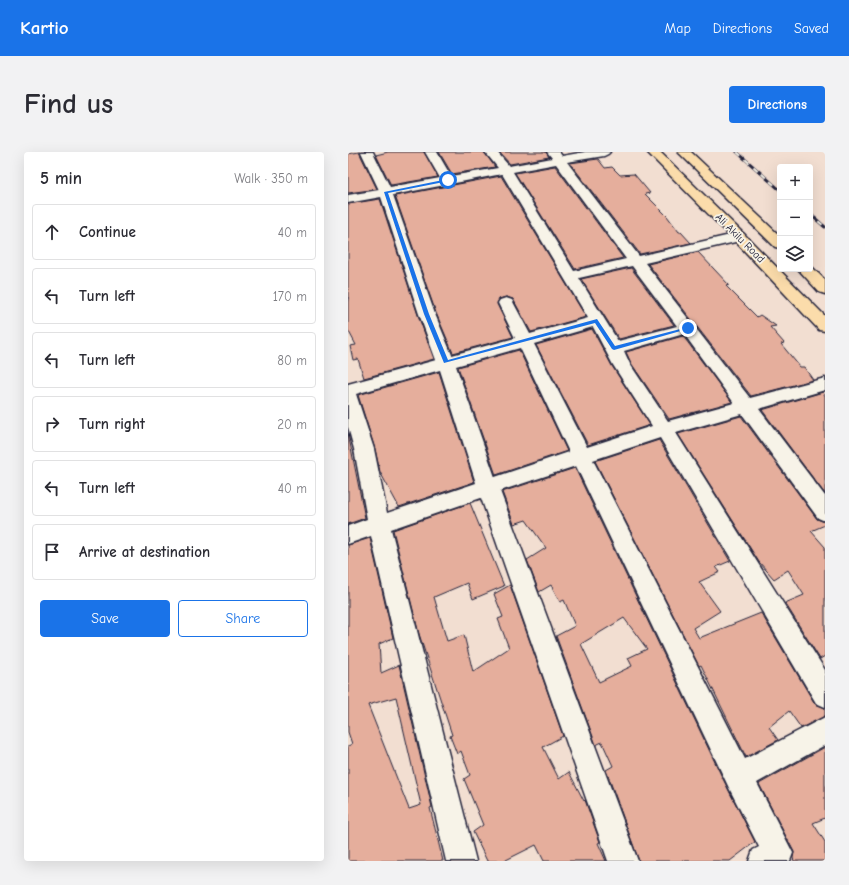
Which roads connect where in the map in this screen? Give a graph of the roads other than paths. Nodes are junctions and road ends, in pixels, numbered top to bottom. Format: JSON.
{"nodes":[{"id":1,"x":367,"y":152,"type":"edge"},
{"id":2,"x":431,"y":152,"type":"edge"},
{"id":3,"x":491,"y":152,"type":"edge"},
{"id":4,"x":604,"y":152,"type":"edge"},
{"id":5,"x":653,"y":152,"type":"edge"},
{"id":6,"x":684,"y":152,"type":"edge"},
{"id":7,"x":556,"y":156,"type":"edge"},
{"id":8,"x":505,"y":169,"type":"junction"},
{"id":9,"x":448,"y":180,"type":"junction"},
{"id":10,"x":386,"y":192,"type":"junction"},
{"id":11,"x":348,"y":199,"type":"edge"},
{"id":12,"x":739,"y":237,"type":"junction"},
{"id":13,"x":777,"y":241,"type":"edge"},
{"id":14,"x":636,"y":262,"type":"junction"},
{"id":15,"x":809,"y":272,"type":"edge"},
{"id":16,"x":570,"y":276,"type":"junction"},
{"id":17,"x":825,"y":289,"type":"edge"},
{"id":18,"x":506,"y":304,"type":"dead end"},
{"id":19,"x":597,"y":321,"type":"junction"},
{"id":20,"x":825,"y":326,"type":"edge"},
{"id":21,"x":688,"y":328,"type":"junction"},
{"id":22,"x":523,"y":340,"type":"junction"},
{"id":23,"x":614,"y":348,"type":"junction"},
{"id":24,"x":446,"y":362,"type":"junction"},
{"id":25,"x":825,"y":384,"type":"edge"},
{"id":26,"x":348,"y":390,"type":"edge"},
{"id":27,"x":348,"y":394,"type":"edge"},
{"id":28,"x":745,"y":406,"type":"junction"},
{"id":29,"x":664,"y":429,"type":"junction"},
{"id":30,"x":580,"y":457,"type":"junction"},
{"id":31,"x":488,"y":487,"type":"junction"},
{"id":32,"x":825,"y":512,"type":"edge"},
{"id":33,"x":379,"y":525,"type":"junction"},
{"id":34,"x":348,"y":535,"type":"edge"},
{"id":35,"x":825,"y":694,"type":"edge"},
{"id":36,"x":825,"y":730,"type":"edge"},
{"id":37,"x":739,"y":778,"type":"junction"},
{"id":38,"x":775,"y":858,"type":"edge"},
{"id":39,"x":461,"y":861,"type":"edge"},
{"id":40,"x":623,"y":861,"type":"edge"}],
"edges":[{"from":1,"to":10,"type":"street"},
{"from":2,"to":9,"type":"street"},
{"from":3,"to":8,"type":"street"},
{"from":4,"to":7,"type":"street"},
{"from":5,"to":12,"type":"main road","name":"Ali Akilu Road"},
{"from":6,"to":13,"type":"main road","name":"Ali Akilu Road"},
{"from":7,"to":8,"type":"street"},
{"from":7,"to":14,"type":"street"},
{"from":8,"to":9,"type":"street"},
{"from":8,"to":16,"type":"street"},
{"from":9,"to":10,"type":"street"},
{"from":10,"to":11,"type":"street"},
{"from":10,"to":24,"type":"street"},
{"from":12,"to":14,"type":"street"},
{"from":12,"to":20,"type":"main road","name":"Ali Akilu Road"},
{"from":14,"to":16,"type":"street"},
{"from":14,"to":21,"type":"street"},
{"from":15,"to":17,"type":"main road"},
{"from":16,"to":19,"type":"street"},
{"from":18,"to":22,"type":"street"},
{"from":19,"to":22,"type":"street"},
{"from":19,"to":23,"type":"street"},
{"from":21,"to":23,"type":"street"},
{"from":21,"to":28,"type":"street"},
{"from":22,"to":24,"type":"street"},
{"from":22,"to":30,"type":"street"},
{"from":23,"to":29,"type":"street"},
{"from":24,"to":26,"type":"street"},
{"from":24,"to":31,"type":"street"},
{"from":25,"to":28,"type":"street"},
{"from":27,"to":33,"type":"street"},
{"from":28,"to":29,"type":"street"},
{"from":28,"to":32,"type":"street"},
{"from":29,"to":30,"type":"street"},
{"from":29,"to":35,"type":"street"},
{"from":30,"to":31,"type":"street"},
{"from":30,"to":37,"type":"street"},
{"from":31,"to":33,"type":"street"},
{"from":31,"to":40,"type":"street"},
{"from":33,"to":34,"type":"street"},
{"from":33,"to":39,"type":"street"},
{"from":36,"to":37,"type":"street"},
{"from":37,"to":38,"type":"street"}]}
